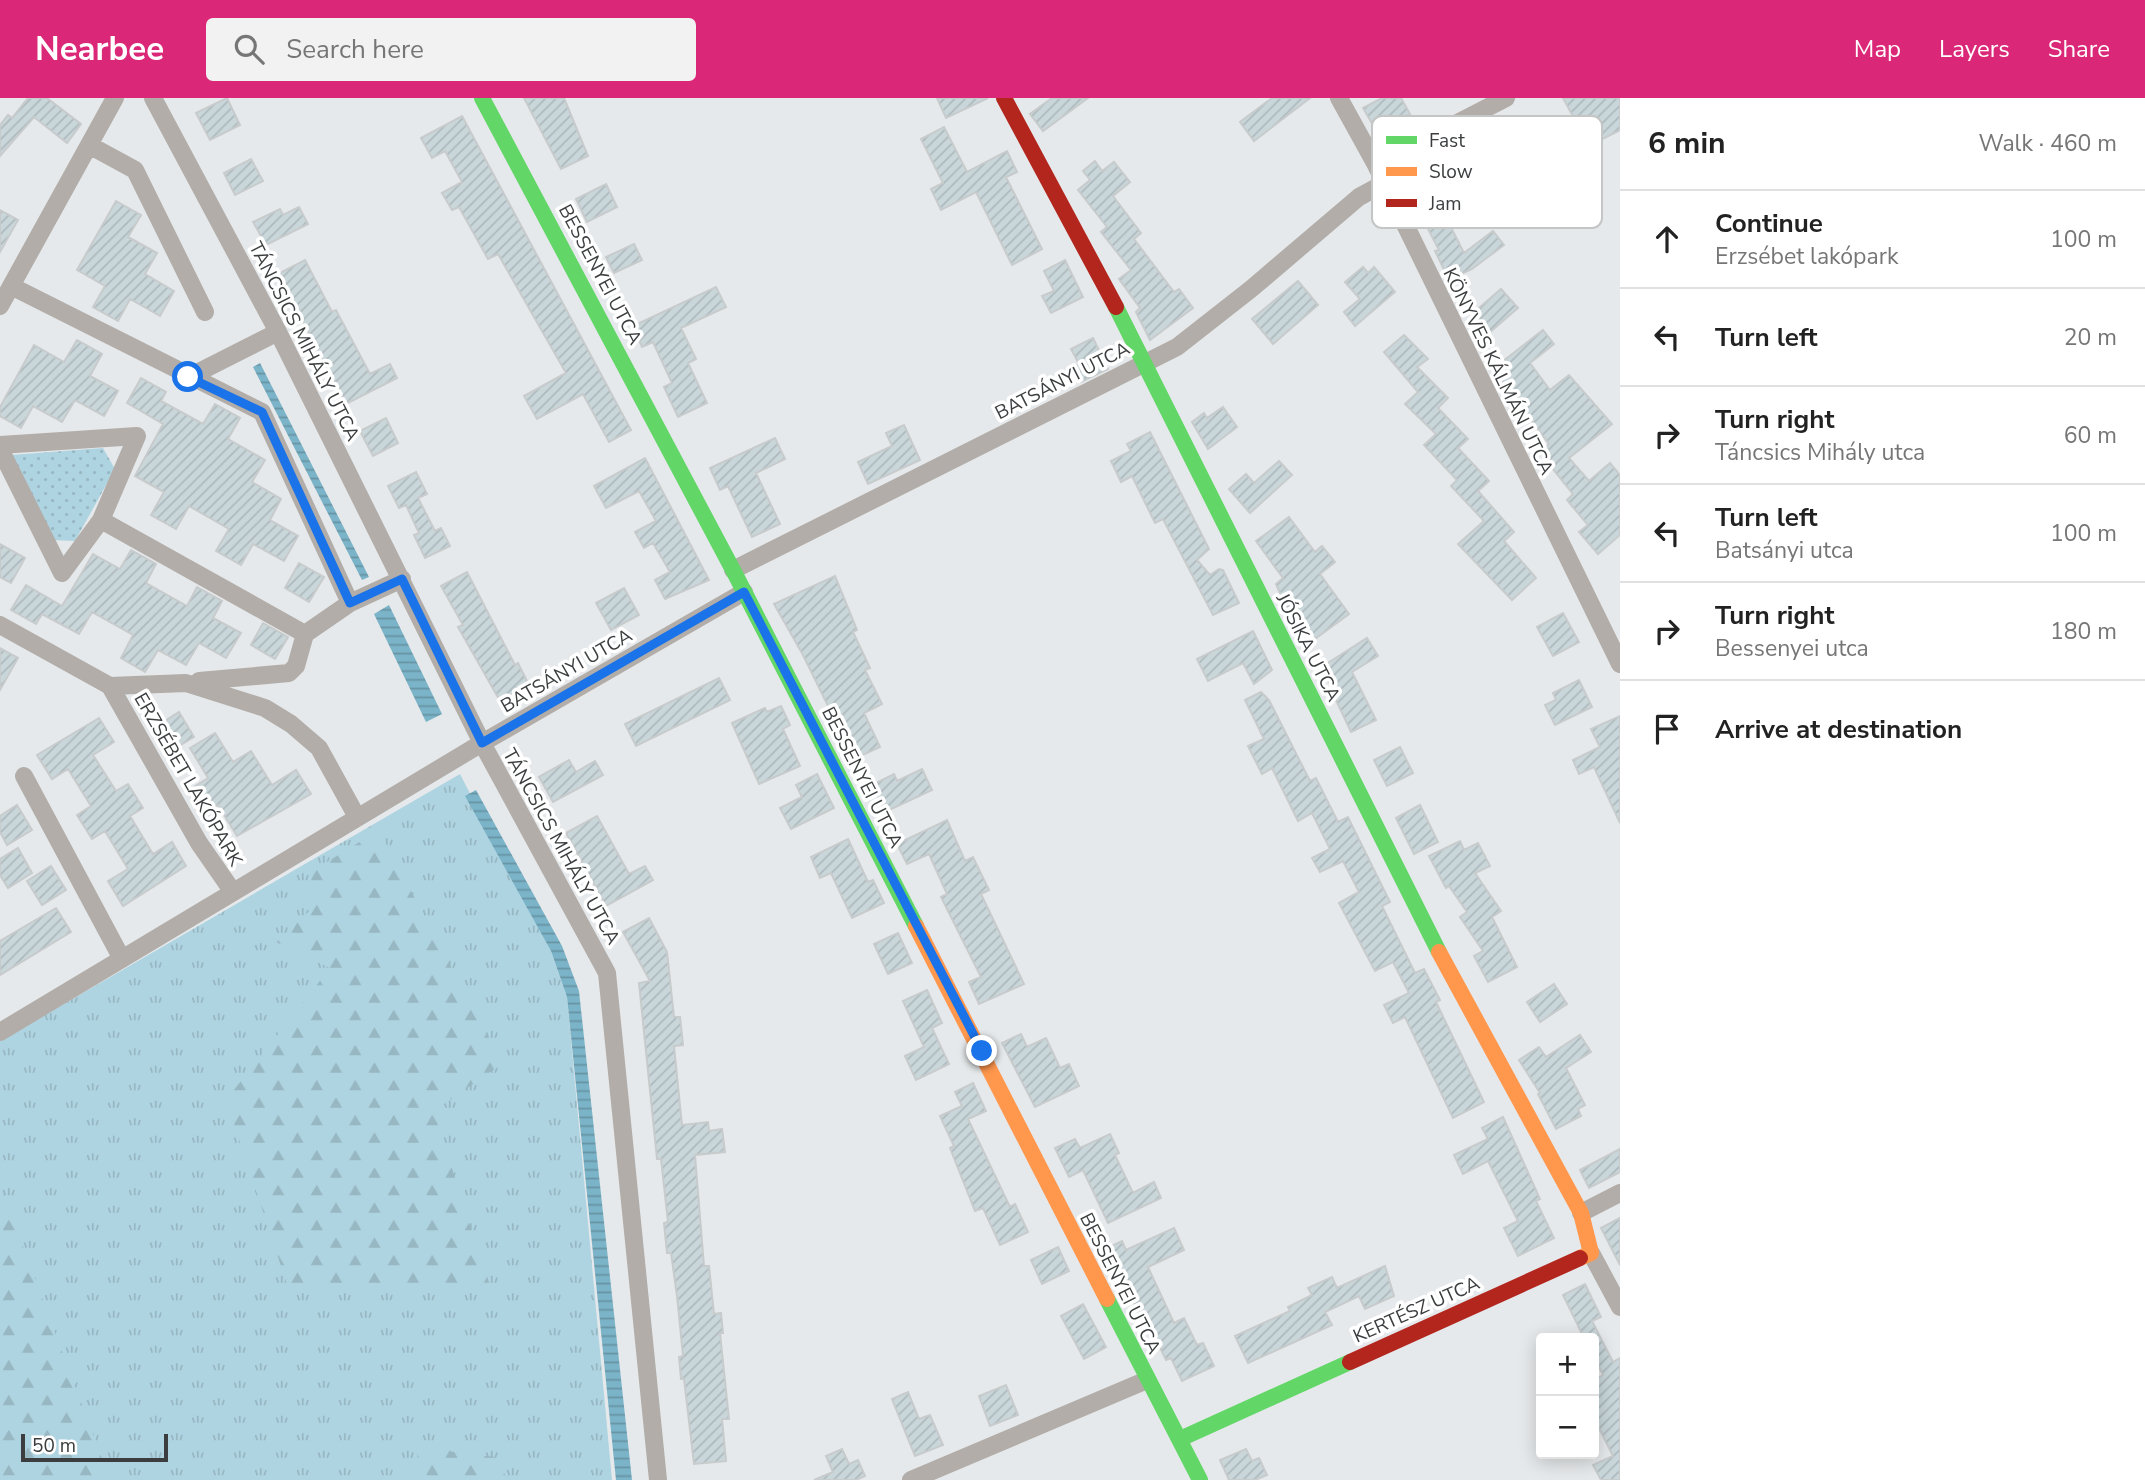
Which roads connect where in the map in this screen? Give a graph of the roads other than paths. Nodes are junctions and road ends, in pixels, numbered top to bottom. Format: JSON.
{"nodes":[{"id":1,"x":115,"y":98,"type":"edge"},
{"id":2,"x":153,"y":98,"type":"edge"},
{"id":3,"x":482,"y":98,"type":"edge"},
{"id":4,"x":1004,"y":98,"type":"edge"},
{"id":5,"x":1339,"y":98,"type":"edge"},
{"id":6,"x":1506,"y":98,"type":"edge"},
{"id":7,"x":1471,"y":116,"type":"edge"},
{"id":8,"x":89,"y":145,"type":"junction"},
{"id":9,"x":1372,"y":158,"type":"edge"},
{"id":10,"x":1372,"y":190,"type":"edge"},
{"id":11,"x":1405,"y":228,"type":"edge"},
{"id":12,"x":11,"y":286,"type":"junction"},
{"id":13,"x":0,"y":306,"type":"edge"},
{"id":14,"x":205,"y":312,"type":"dead end"},
{"id":15,"x":278,"y":332,"type":"junction"},
{"id":16,"x":1145,"y":361,"type":"junction"},
{"id":17,"x":188,"y":377,"type":"junction"},
{"id":18,"x":0,"y":447,"type":"edge"},
{"id":19,"x":101,"y":520,"type":"junction"},
{"id":20,"x":733,"y":570,"type":"junction"},
{"id":21,"x":402,"y":579,"type":"junction"},
{"id":22,"x":744,"y":592,"type":"junction"},
{"id":23,"x":350,"y":603,"type":"junction"},
{"id":24,"x":0,"y":625,"type":"edge"},
{"id":25,"x":305,"y":634,"type":"junction"},
{"id":26,"x":1620,"y":664,"type":"edge"},
{"id":27,"x":260,"y":676,"type":"junction"},
{"id":28,"x":186,"y":682,"type":"junction"},
{"id":29,"x":110,"y":686,"type":"junction"},
{"id":30,"x":256,"y":704,"type":"junction"},
{"id":31,"x":482,"y":743,"type":"junction"},
{"id":32,"x":24,"y":776,"type":"dead end"},
{"id":33,"x":358,"y":817,"type":"junction"},
{"id":34,"x":233,"y":892,"type":"junction"},
{"id":35,"x":122,"y":959,"type":"junction"},
{"id":36,"x":0,"y":1032,"type":"edge"},
{"id":37,"x":1620,"y":1193,"type":"edge"},
{"id":38,"x":1581,"y":1213,"type":"junction"},
{"id":39,"x":1591,"y":1253,"type":"junction"},
{"id":40,"x":1620,"y":1307,"type":"edge"},
{"id":41,"x":1147,"y":1380,"type":"junction"},
{"id":42,"x":1180,"y":1439,"type":"junction"},
{"id":43,"x":658,"y":1480,"type":"edge"},
{"id":44,"x":911,"y":1480,"type":"edge"},
{"id":45,"x":1200,"y":1480,"type":"edge"}],
"edges":[{"from":1,"to":8,"type":"street"},
{"from":2,"to":15,"type":"street","name":"TÁNCSICS MIHÁLY UTCA"},
{"from":3,"to":20,"type":"street","name":"BESSENYEI UTCA"},
{"from":4,"to":16,"type":"street","name":"JÓSIKA UTCA"},
{"from":5,"to":9,"type":"street","name":"KÖNYVES KÁLMÁN UTCA"},
{"from":6,"to":7,"type":"street"},
{"from":8,"to":12,"type":"street"},
{"from":8,"to":14,"type":"street"},
{"from":10,"to":16,"type":"street","name":"BATSÁNYI UTCA"},
{"from":11,"to":26,"type":"street","name":"KÖNYVES KÁLMÁN UTCA"},
{"from":12,"to":13,"type":"street"},
{"from":12,"to":17,"type":"street"},
{"from":15,"to":17,"type":"street"},
{"from":15,"to":21,"type":"street","name":"TÁNCSICS MIHÁLY UTCA"},
{"from":16,"to":20,"type":"street","name":"BATSÁNYI UTCA"},
{"from":16,"to":38,"type":"street","name":"JÓSIKA UTCA"},
{"from":17,"to":23,"type":"street"},
{"from":18,"to":19,"type":"street"},
{"from":18,"to":19,"type":"street"},
{"from":19,"to":25,"type":"street"},
{"from":20,"to":22,"type":"street","name":"BESSENYEI UTCA"},
{"from":21,"to":23,"type":"street"},
{"from":21,"to":31,"type":"street","name":"TÁNCSICS MIHÁLY UTCA"},
{"from":22,"to":31,"type":"street","name":"BATSÁNYI UTCA"},
{"from":22,"to":41,"type":"street","name":"BESSENYEI UTCA"},
{"from":23,"to":25,"type":"street"},
{"from":24,"to":29,"type":"street","name":"ERZSÉBET LAKÓPARK"},
{"from":25,"to":27,"type":"street"},
{"from":27,"to":28,"type":"street"},
{"from":27,"to":30,"type":"street"},
{"from":28,"to":29,"type":"street","name":"ERZSÉBET LAKÓPARK"},
{"from":28,"to":30,"type":"street","name":"ERZSÉBET LAKÓPARK"},
{"from":29,"to":34,"type":"street","name":"ERZSÉBET LAKÓPARK"},
{"from":30,"to":33,"type":"street","name":"ERZSÉBET LAKÓPARK"},
{"from":31,"to":33,"type":"street","name":"ERZSÉBET LAKÓPARK"},
{"from":31,"to":43,"type":"street","name":"TÁNCSICS MIHÁLY UTCA"},
{"from":32,"to":35,"type":"street"},
{"from":33,"to":34,"type":"street","name":"ERZSÉBET LAKÓPARK"},
{"from":34,"to":35,"type":"street","name":"ERZSÉBET LAKÓPARK"},
{"from":35,"to":36,"type":"street","name":"ERZSÉBET LAKÓPARK"},
{"from":37,"to":38,"type":"street"},
{"from":38,"to":39,"type":"street"},
{"from":39,"to":40,"type":"street"},
{"from":39,"to":42,"type":"street","name":"KERTÉSZ UTCA"},
{"from":41,"to":42,"type":"street","name":"BESSENYEI UTCA"},
{"from":41,"to":44,"type":"street"},
{"from":42,"to":45,"type":"street","name":"BESSENYEI UTCA"}]}
